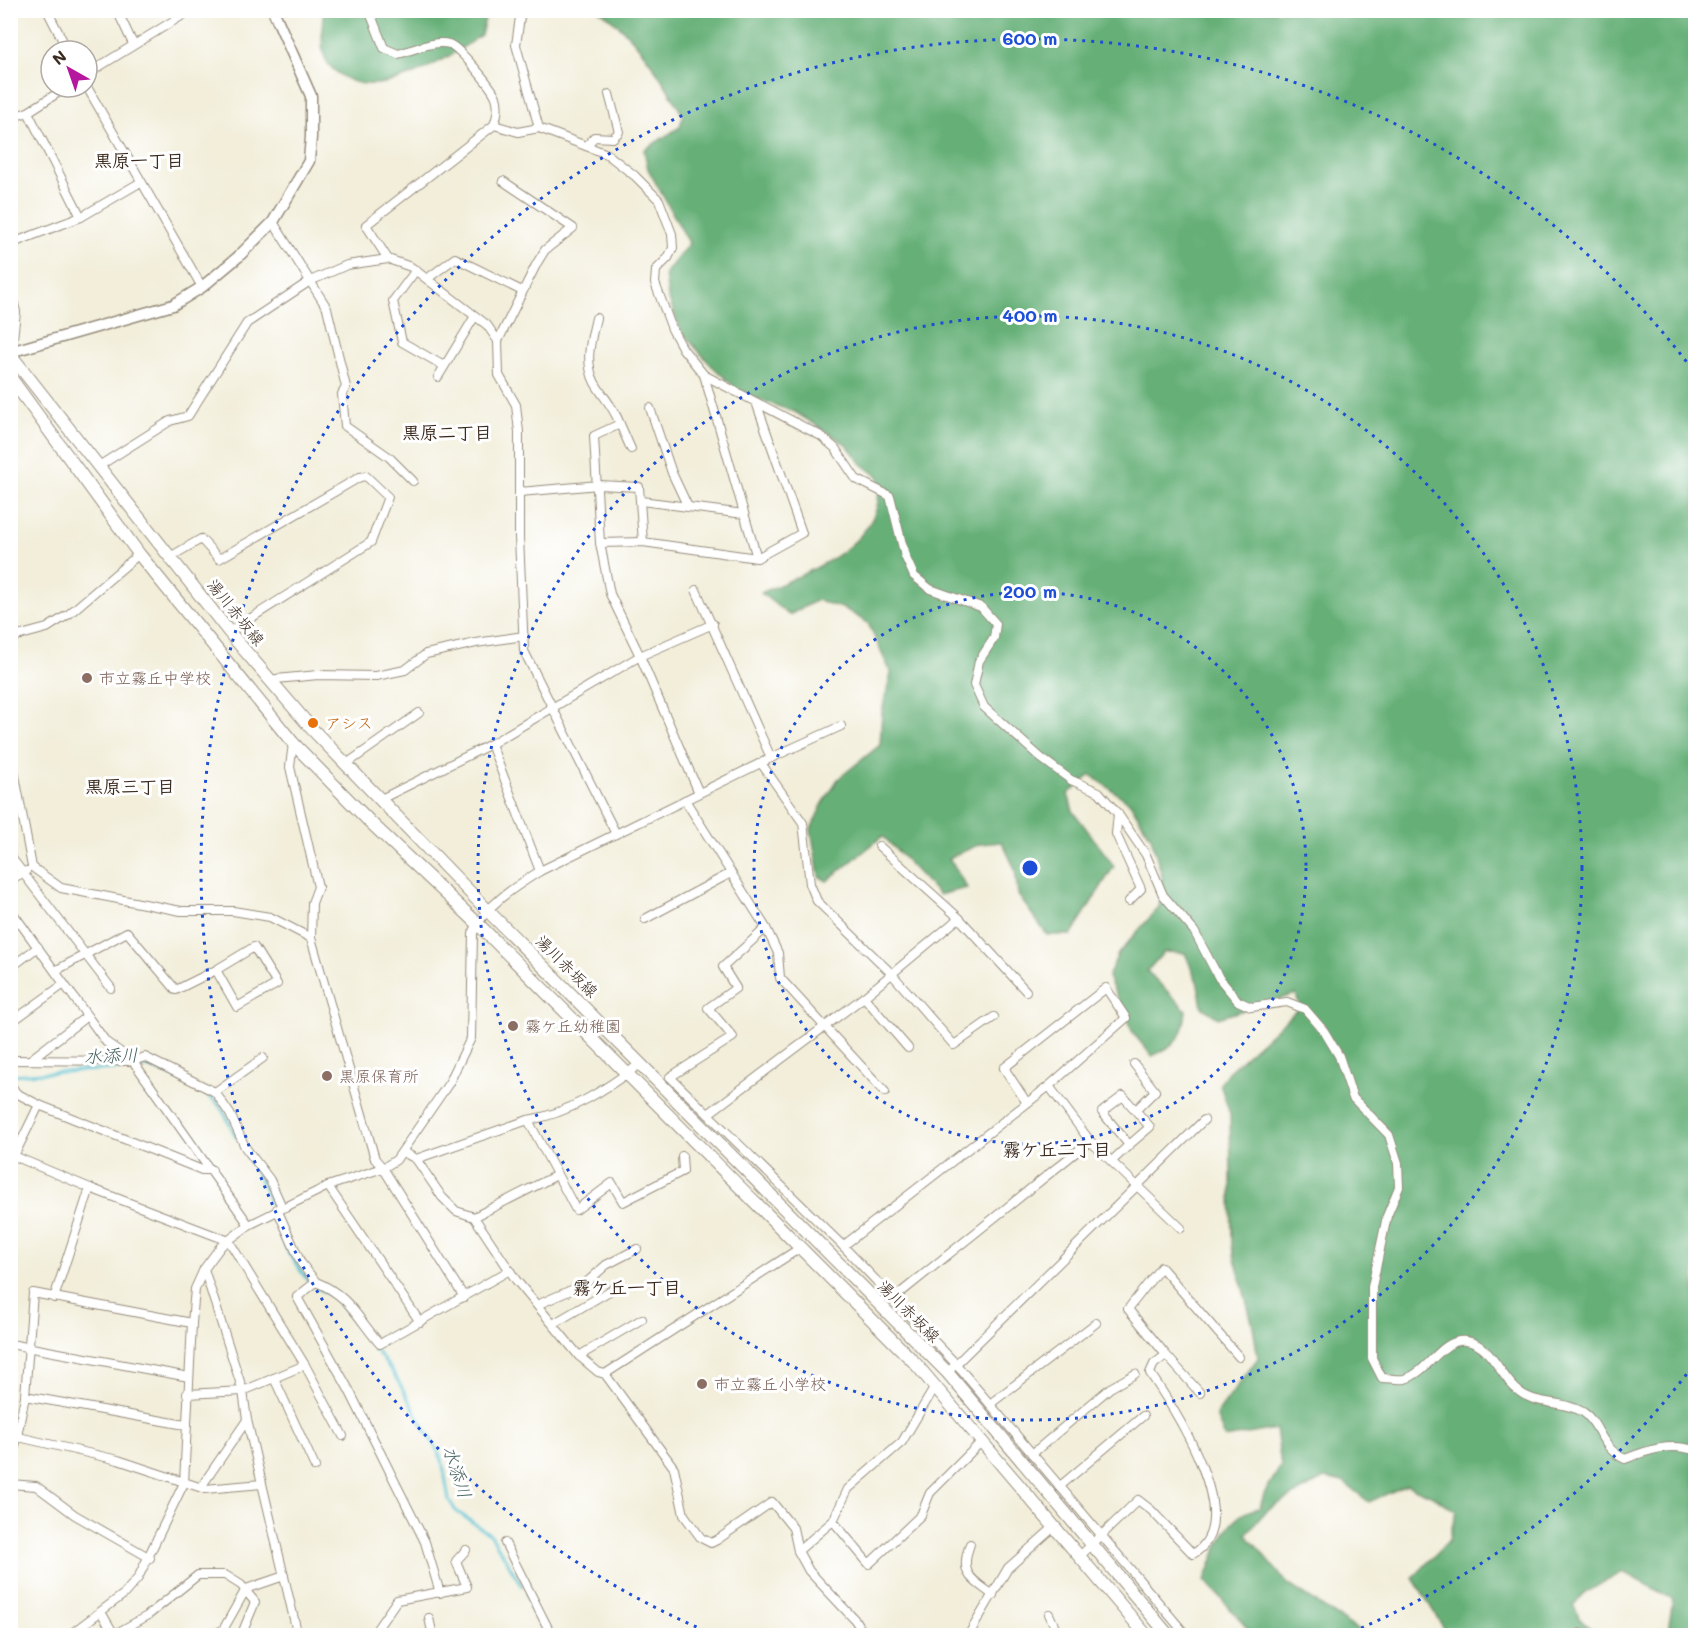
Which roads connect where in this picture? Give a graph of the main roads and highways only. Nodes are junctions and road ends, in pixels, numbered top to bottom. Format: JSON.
{"nodes":[{"id":1,"x":10,"y":297,"type":"edge"},
{"id":2,"x":10,"y":347,"type":"edge"},
{"id":3,"x":10,"y":353,"type":"edge"},
{"id":4,"x":10,"y":377,"type":"edge"},
{"id":5,"x":1147,"y":1635,"type":"edge"},
{"id":6,"x":1169,"y":1635,"type":"edge"}],
"edges":[{"from":1,"to":2,"type":"main road"},
{"from":3,"to":6,"type":"main road","name":"湯川赤坂線"},
{"from":4,"to":5,"type":"main road","name":"湯川赤坂線"}]}
